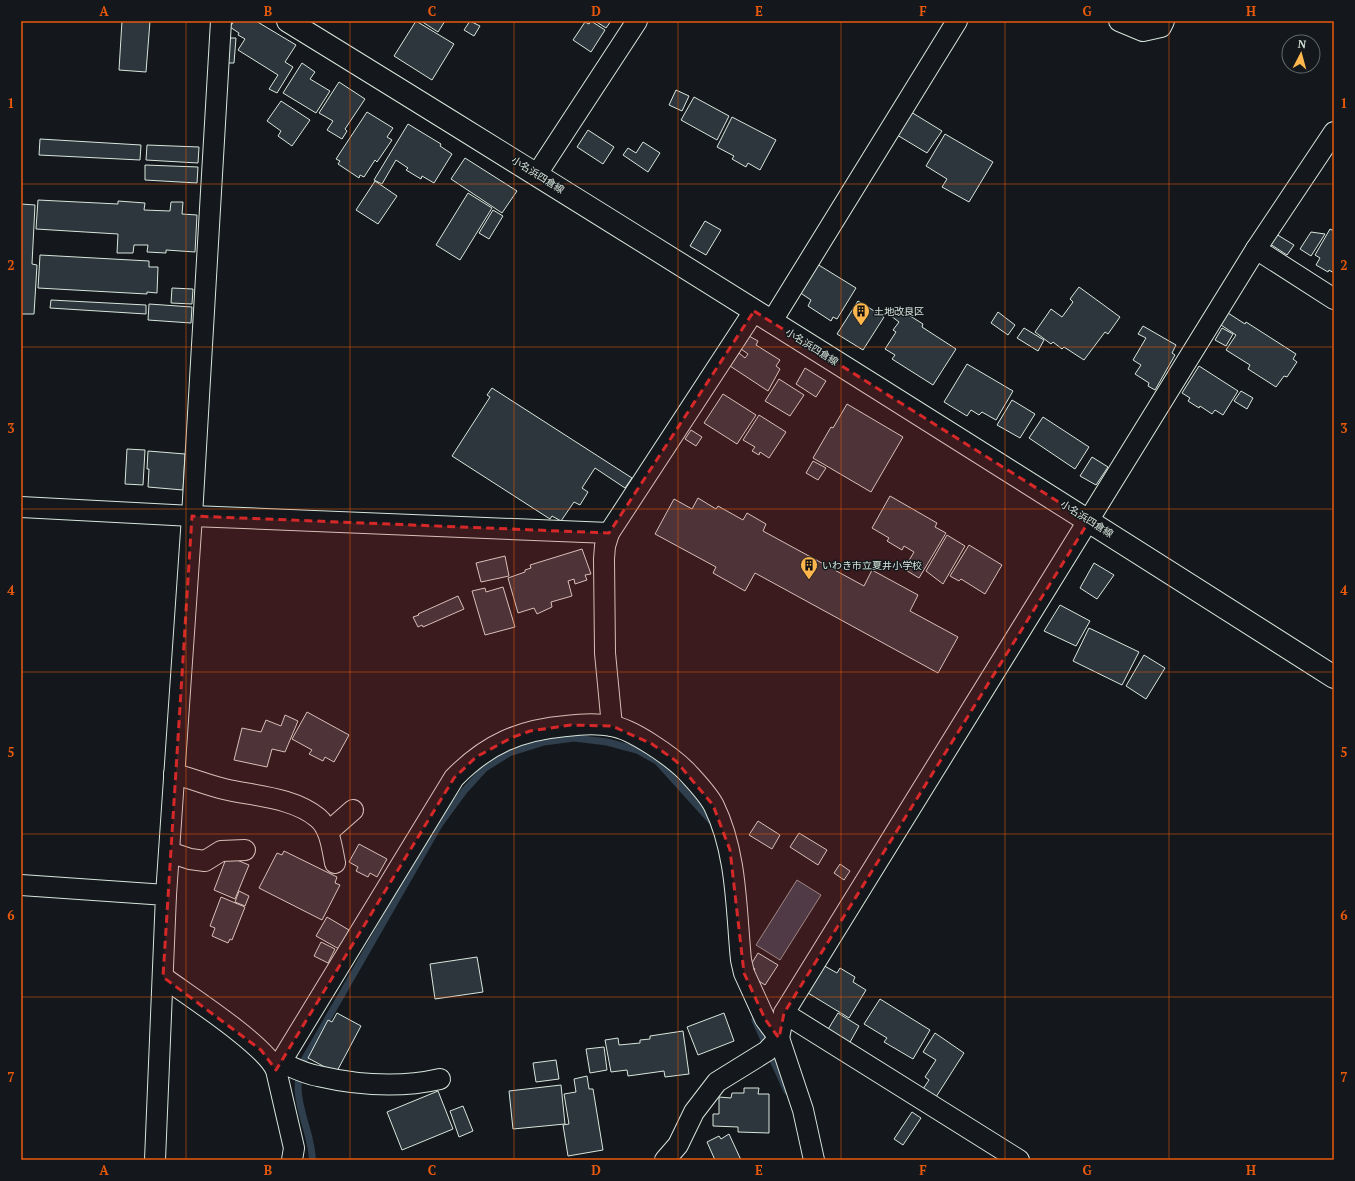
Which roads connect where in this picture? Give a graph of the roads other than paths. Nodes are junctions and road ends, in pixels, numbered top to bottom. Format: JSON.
{"nodes":[{"id":1,"x":221,"y":21,"type":"edge"},
{"id":2,"x":288,"y":21,"type":"edge"},
{"id":3,"x":636,"y":21,"type":"edge"},
{"id":4,"x":956,"y":21,"type":"edge"},
{"id":5,"x":1119,"y":21,"type":"edge"},
{"id":6,"x":1164,"y":21,"type":"edge"},
{"id":7,"x":1334,"y":132,"type":"edge"},
{"id":8,"x":537,"y":174,"type":"junction"},
{"id":9,"x":1256,"y":249,"type":"junction"},
{"id":10,"x":1334,"y":299,"type":"edge"},
{"id":11,"x":763,"y":316,"type":"junction"},
{"id":12,"x":21,"y":507,"type":"edge"},
{"id":13,"x":192,"y":516,"type":"junction"},
{"id":14,"x":1089,"y":521,"type":"junction"},
{"id":15,"x":609,"y":533,"type":"junction"},
{"id":16,"x":1334,"y":677,"type":"edge"},
{"id":17,"x":612,"y":726,"type":"junction"},
{"id":18,"x":174,"y":774,"type":"junction"},
{"id":19,"x":353,"y":810,"type":"dead end"},
{"id":20,"x":328,"y":832,"type":"junction"},
{"id":21,"x":245,"y":850,"type":"dead end"},
{"id":22,"x":169,"y":852,"type":"junction"},
{"id":23,"x":335,"y":862,"type":"dead end"},
{"id":24,"x":21,"y":885,"type":"edge"},
{"id":25,"x":166,"y":895,"type":"junction"},
{"id":26,"x":162,"y":977,"type":"junction"},
{"id":27,"x":784,"y":1013,"type":"junction"},
{"id":28,"x":773,"y":1045,"type":"junction"},
{"id":29,"x":289,"y":1068,"type":"junction"},
{"id":30,"x":440,"y":1080,"type":"dead end"},
{"id":31,"x":155,"y":1160,"type":"edge"},
{"id":32,"x":292,"y":1160,"type":"edge"},
{"id":33,"x":665,"y":1160,"type":"edge"},
{"id":34,"x":814,"y":1160,"type":"edge"},
{"id":35,"x":1019,"y":1160,"type":"edge"}],
"edges":[{"from":1,"to":13,"type":"street"},
{"from":2,"to":8,"type":"main road","name":"小名浜四倉線"},
{"from":3,"to":8,"type":"street"},
{"from":4,"to":11,"type":"street"},
{"from":5,"to":6,"type":"street"},
{"from":7,"to":9,"type":"street"},
{"from":8,"to":11,"type":"main road","name":"小名浜四倉線"},
{"from":9,"to":10,"type":"street"},
{"from":9,"to":14,"type":"street"},
{"from":11,"to":14,"type":"main road","name":"小名浜四倉線"},
{"from":11,"to":15,"type":"street"},
{"from":12,"to":13,"type":"street"},
{"from":13,"to":15,"type":"street"},
{"from":13,"to":18,"type":"street"},
{"from":14,"to":16,"type":"main road","name":"小名浜四倉線"},
{"from":14,"to":27,"type":"street"},
{"from":15,"to":17,"type":"street"},
{"from":17,"to":28,"type":"street"},
{"from":17,"to":29,"type":"street"},
{"from":18,"to":20,"type":"street"},
{"from":18,"to":22,"type":"street"},
{"from":19,"to":20,"type":"street"},
{"from":20,"to":23,"type":"street"},
{"from":21,"to":22,"type":"street"},
{"from":22,"to":25,"type":"street"},
{"from":24,"to":25,"type":"street"},
{"from":25,"to":26,"type":"street"},
{"from":26,"to":29,"type":"street"},
{"from":26,"to":31,"type":"street"},
{"from":27,"to":28,"type":"street"},
{"from":27,"to":35,"type":"street"},
{"from":28,"to":33,"type":"street"},
{"from":28,"to":34,"type":"street"},
{"from":29,"to":30,"type":"street"},
{"from":29,"to":32,"type":"street"}]}
